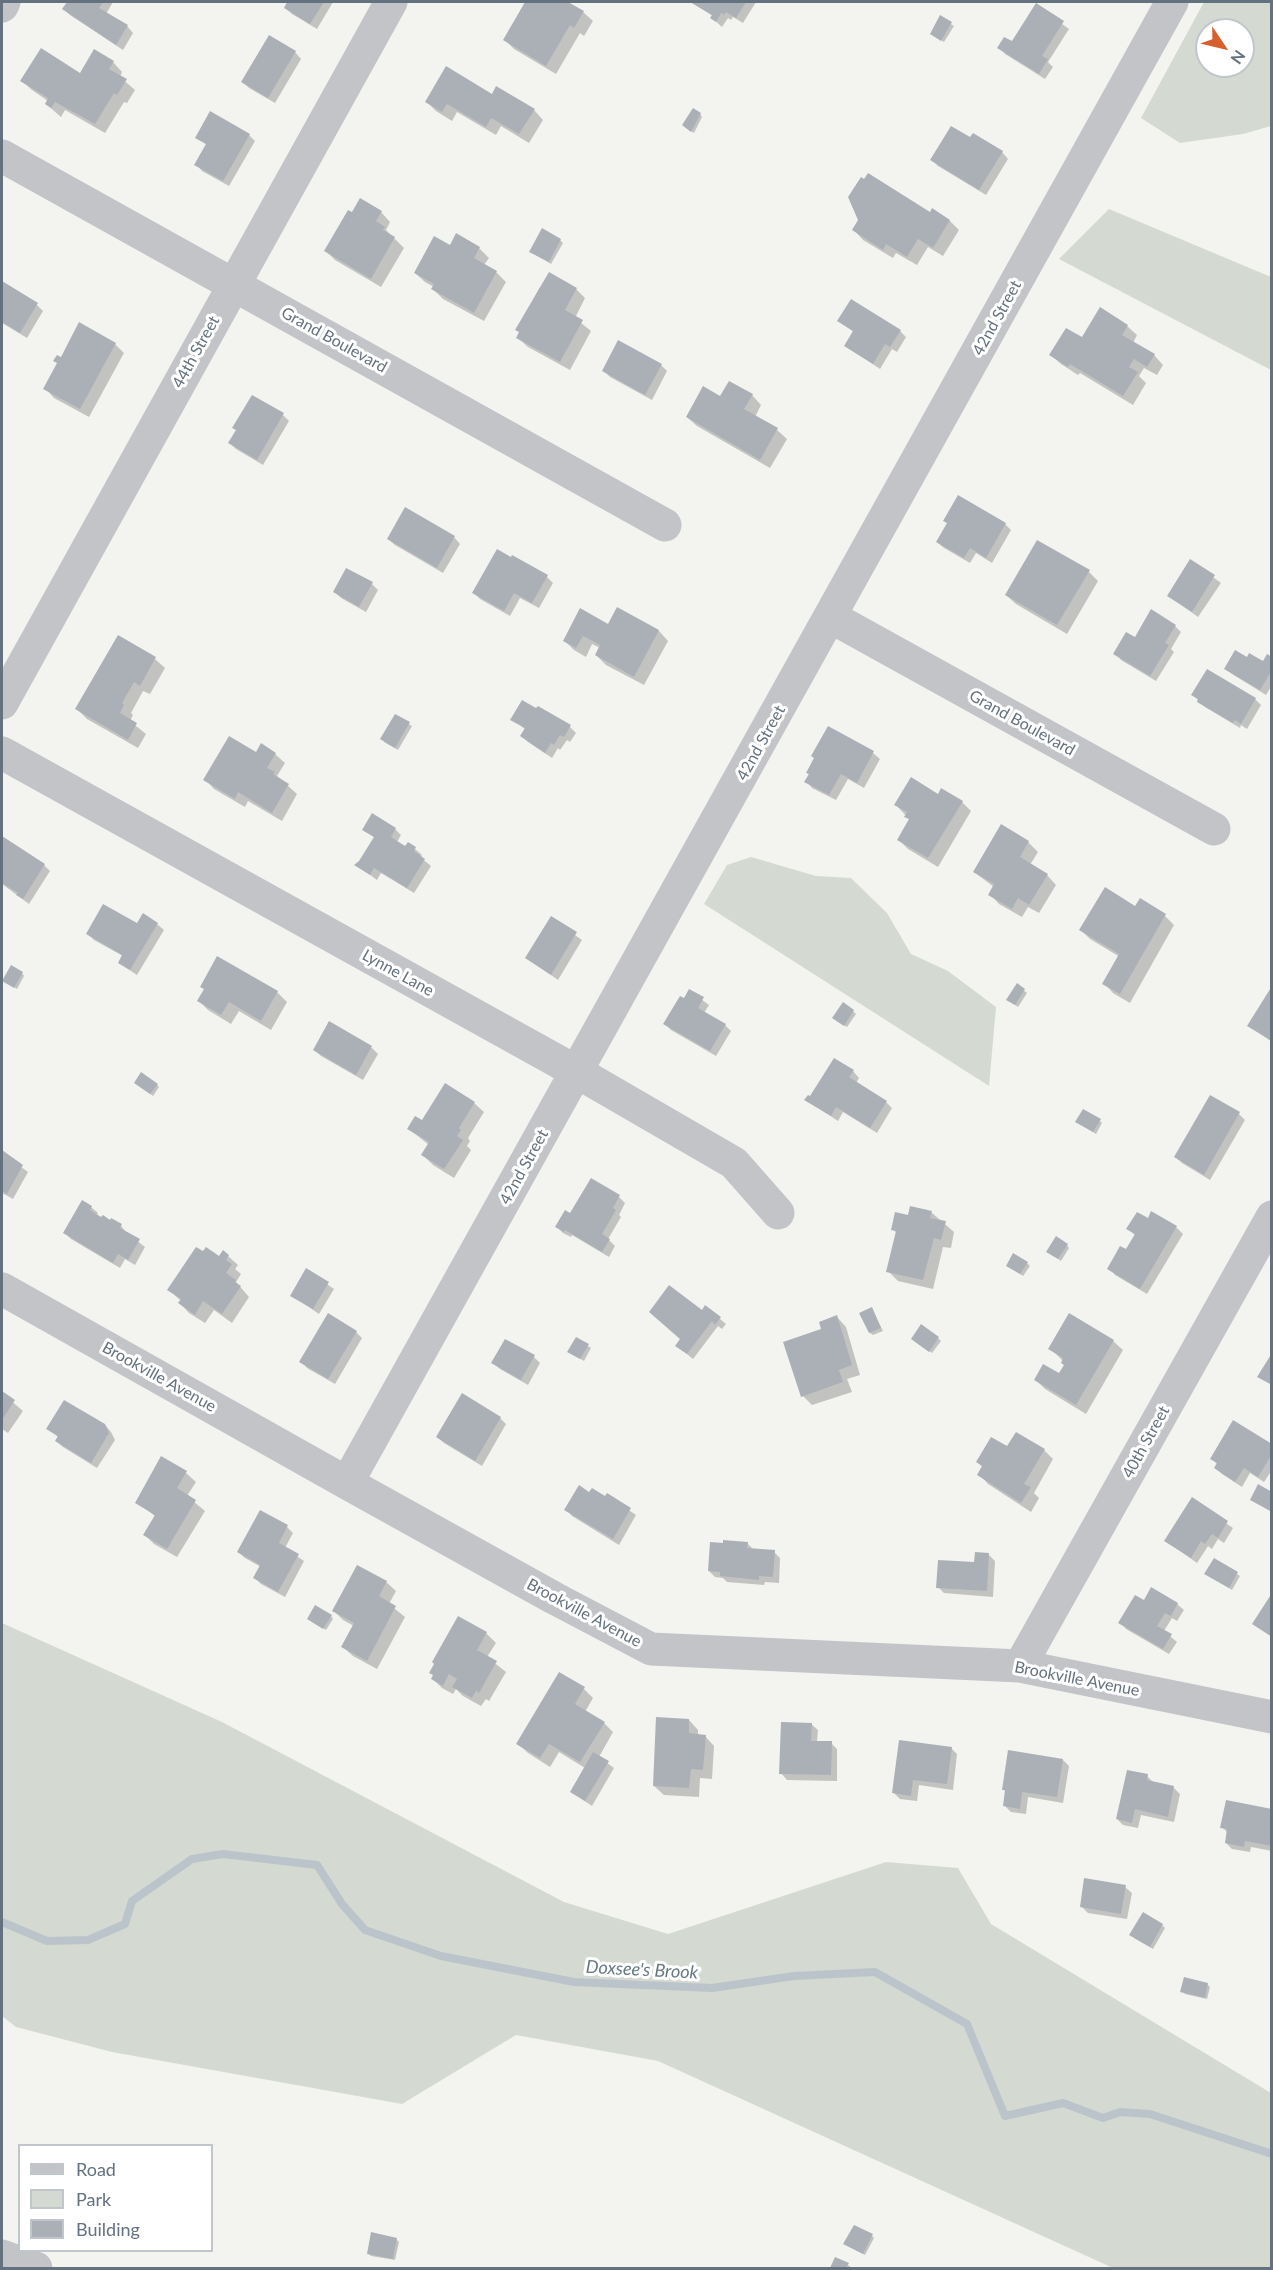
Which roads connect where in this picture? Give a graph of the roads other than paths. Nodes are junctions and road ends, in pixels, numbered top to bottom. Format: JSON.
{"nodes":[{"id":1,"x":4,"y":2,"type":"edge"},
{"id":2,"x":391,"y":2,"type":"edge"},
{"id":3,"x":1172,"y":2,"type":"edge"},
{"id":4,"x":2,"y":6,"type":"edge"},
{"id":5,"x":2,"y":156,"type":"edge"},
{"id":6,"x":234,"y":284,"type":"junction"},
{"id":7,"x":665,"y":525,"type":"dead end"},
{"id":8,"x":831,"y":617,"type":"junction"},
{"id":9,"x":2,"y":703,"type":"edge"},
{"id":10,"x":2,"y":753,"type":"edge"},
{"id":11,"x":1214,"y":829,"type":"dead end"},
{"id":12,"x":577,"y":1072,"type":"junction"},
{"id":13,"x":778,"y":1213,"type":"dead end"},
{"id":14,"x":1272,"y":1217,"type":"edge"},
{"id":15,"x":2,"y":1289,"type":"edge"},
{"id":16,"x":347,"y":1483,"type":"junction"},
{"id":17,"x":1020,"y":1666,"type":"junction"},
{"id":18,"x":1272,"y":1717,"type":"edge"},
{"id":19,"x":2,"y":2256,"type":"edge"},
{"id":20,"x":36,"y":2268,"type":"edge"}],
"edges":[{"from":1,"to":4,"type":"street"},
{"from":2,"to":6,"type":"street","name":"44th Street"},
{"from":3,"to":8,"type":"street","name":"42nd Street"},
{"from":5,"to":6,"type":"street","name":"Grand Boulevard"},
{"from":6,"to":7,"type":"street","name":"Grand Boulevard"},
{"from":6,"to":9,"type":"street","name":"44th Street"},
{"from":8,"to":11,"type":"street","name":"Grand Boulevard"},
{"from":8,"to":12,"type":"street","name":"42nd Street"},
{"from":10,"to":12,"type":"street","name":"Lynne Lane"},
{"from":12,"to":13,"type":"street","name":"Lynne Lane"},
{"from":12,"to":16,"type":"street","name":"42nd Street"},
{"from":14,"to":17,"type":"street","name":"40th Street"},
{"from":15,"to":16,"type":"street","name":"Brookville Avenue"},
{"from":16,"to":17,"type":"street","name":"Brookville Avenue"},
{"from":17,"to":18,"type":"street","name":"Brookville Avenue"},
{"from":19,"to":20,"type":"street"}]}
